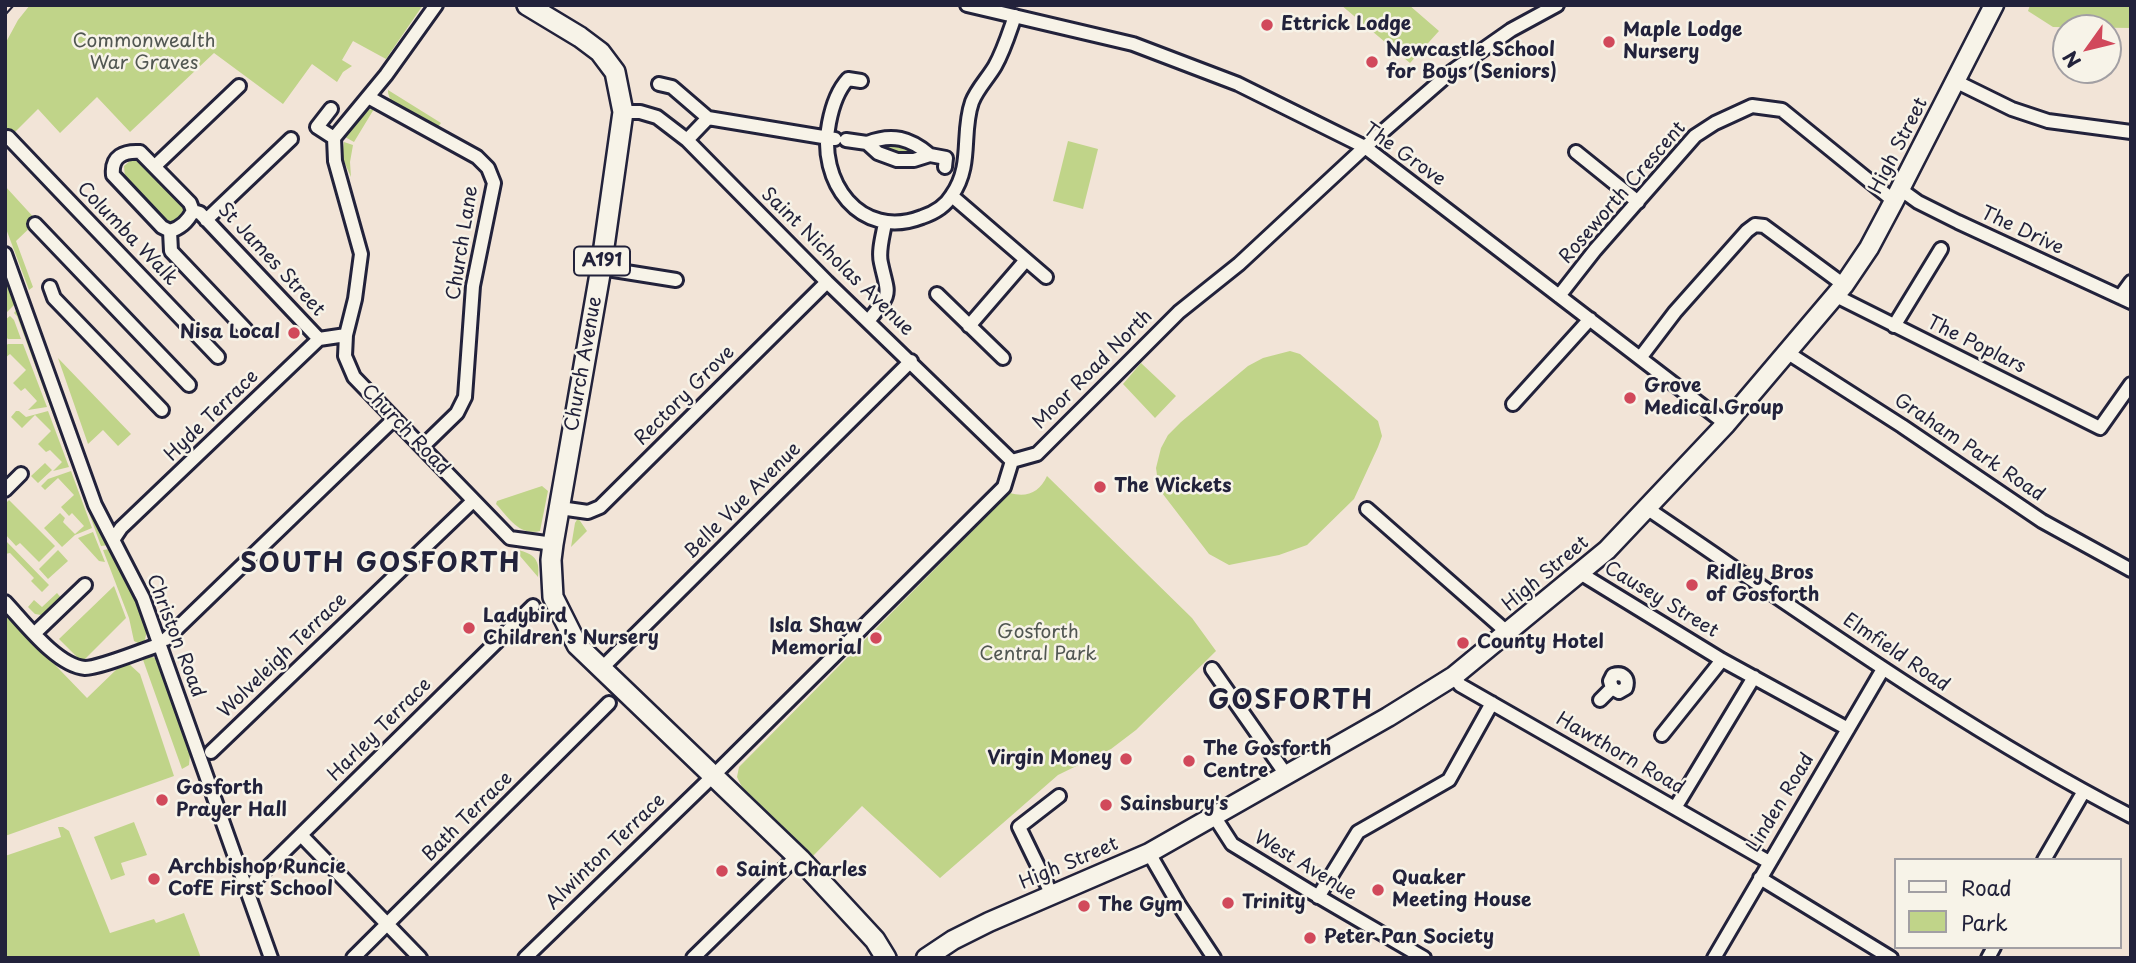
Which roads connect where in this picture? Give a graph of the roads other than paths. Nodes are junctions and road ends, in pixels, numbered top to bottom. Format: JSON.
{"nodes":[{"id":1,"x":436,"y":5,"type":"edge"},
{"id":2,"x":527,"y":5,"type":"edge"},
{"id":3,"x":967,"y":5,"type":"edge"},
{"id":4,"x":1557,"y":5,"type":"edge"},
{"id":5,"x":1994,"y":5,"type":"edge"},
{"id":6,"x":1015,"y":16,"type":"junction"},
{"id":7,"x":1955,"y":80,"type":"junction"},
{"id":8,"x":861,"y":81,"type":"dead end"},
{"id":9,"x":659,"y":84,"type":"dead end"},
{"id":10,"x":239,"y":86,"type":"dead end"},
{"id":11,"x":368,"y":97,"type":"junction"},
{"id":12,"x":331,"y":108,"type":"dead end"},
{"id":13,"x":623,"y":112,"type":"junction"},
{"id":14,"x":708,"y":118,"type":"junction"},
{"id":15,"x":2131,"y":132,"type":"edge"},
{"id":16,"x":8,"y":137,"type":"dead end"},
{"id":17,"x":334,"y":138,"type":"junction"},
{"id":18,"x":291,"y":139,"type":"dead end"},
{"id":19,"x":836,"y":139,"type":"junction"},
{"id":20,"x":687,"y":140,"type":"junction"},
{"id":21,"x":867,"y":143,"type":"junction"},
{"id":22,"x":1365,"y":147,"type":"junction"},
{"id":23,"x":1576,"y":152,"type":"dead end"},
{"id":24,"x":930,"y":155,"type":"junction"},
{"id":25,"x":965,"y":161,"type":"junction"},
{"id":26,"x":950,"y":164,"type":"junction"},
{"id":27,"x":155,"y":166,"type":"junction"},
{"id":28,"x":1897,"y":195,"type":"junction"},
{"id":29,"x":952,"y":196,"type":"junction"},
{"id":30,"x":1638,"y":202,"type":"junction"},
{"id":31,"x":194,"y":211,"type":"junction"},
{"id":32,"x":206,"y":220,"type":"junction"},
{"id":33,"x":885,"y":223,"type":"junction"},
{"id":34,"x":35,"y":224,"type":"dead end"},
{"id":35,"x":170,"y":231,"type":"junction"},
{"id":36,"x":1941,"y":249,"type":"dead end"},
{"id":37,"x":5,"y":254,"type":"edge"},
{"id":38,"x":1026,"y":260,"type":"junction"},
{"id":39,"x":601,"y":268,"type":"junction"},
{"id":40,"x":1046,"y":277,"type":"dead end"},
{"id":41,"x":676,"y":280,"type":"dead end"},
{"id":42,"x":827,"y":282,"type":"junction"},
{"id":43,"x":2131,"y":282,"type":"edge"},
{"id":44,"x":50,"y":287,"type":"dead end"},
{"id":45,"x":1840,"y":291,"type":"junction"},
{"id":46,"x":937,"y":294,"type":"dead end"},
{"id":47,"x":1559,"y":296,"type":"junction"},
{"id":48,"x":2126,"y":299,"type":"edge"},
{"id":49,"x":1590,"y":319,"type":"junction"},
{"id":50,"x":869,"y":320,"type":"junction"},
{"id":51,"x":969,"y":326,"type":"junction"},
{"id":52,"x":1894,"y":326,"type":"junction"},
{"id":53,"x":246,"y":330,"type":"dead end"},
{"id":54,"x":346,"y":335,"type":"junction"},
{"id":55,"x":319,"y":339,"type":"junction"},
{"id":56,"x":1788,"y":354,"type":"junction"},
{"id":57,"x":218,"y":357,"type":"dead end"},
{"id":58,"x":1003,"y":358,"type":"dead end"},
{"id":59,"x":1640,"y":358,"type":"junction"},
{"id":60,"x":911,"y":361,"type":"junction"},
{"id":61,"x":189,"y":384,"type":"dead end"},
{"id":62,"x":2131,"y":384,"type":"edge"},
{"id":63,"x":1513,"y":404,"type":"dead end"},
{"id":64,"x":162,"y":410,"type":"dead end"},
{"id":65,"x":394,"y":419,"type":"junction"},
{"id":66,"x":1726,"y":424,"type":"junction"},
{"id":67,"x":422,"y":447,"type":"junction"},
{"id":68,"x":1012,"y":461,"type":"junction"},
{"id":69,"x":21,"y":474,"type":"dead end"},
{"id":70,"x":5,"y":489,"type":"edge"},
{"id":71,"x":473,"y":500,"type":"junction"},
{"id":72,"x":560,"y":508,"type":"junction"},
{"id":73,"x":1367,"y":509,"type":"dead end"},
{"id":74,"x":1648,"y":509,"type":"junction"},
{"id":75,"x":113,"y":540,"type":"junction"},
{"id":76,"x":552,"y":552,"type":"junction"},
{"id":77,"x":2131,"y":570,"type":"edge"},
{"id":78,"x":1580,"y":573,"type":"junction"},
{"id":79,"x":85,"y":585,"type":"dead end"},
{"id":80,"x":5,"y":603,"type":"edge"},
{"id":81,"x":533,"y":606,"type":"dead end"},
{"id":82,"x":35,"y":633,"type":"junction"},
{"id":83,"x":1508,"y":633,"type":"junction"},
{"id":84,"x":162,"y":642,"type":"junction"},
{"id":85,"x":1722,"y":660,"type":"junction"},
{"id":86,"x":601,"y":668,"type":"junction"},
{"id":87,"x":1212,"y":669,"type":"dead end"},
{"id":88,"x":1883,"y":669,"type":"junction"},
{"id":89,"x":1454,"y":676,"type":"junction"},
{"id":90,"x":1754,"y":677,"type":"junction"},
{"id":91,"x":1612,"y":688,"type":"dead end"},
{"id":92,"x":1600,"y":700,"type":"dead end"},
{"id":93,"x":609,"y":703,"type":"dead end"},
{"id":94,"x":1492,"y":703,"type":"junction"},
{"id":95,"x":1847,"y":729,"type":"junction"},
{"id":96,"x":1662,"y":735,"type":"dead end"},
{"id":97,"x":211,"y":752,"type":"dead end"},
{"id":98,"x":714,"y":775,"type":"junction"},
{"id":99,"x":1287,"y":776,"type":"junction"},
{"id":100,"x":2084,"y":791,"type":"junction"},
{"id":101,"x":1059,"y":796,"type":"dead end"},
{"id":102,"x":1675,"y":808,"type":"junction"},
{"id":103,"x":1214,"y":816,"type":"junction"},
{"id":104,"x":2131,"y":816,"type":"edge"},
{"id":105,"x":301,"y":835,"type":"junction"},
{"id":106,"x":1149,"y":853,"type":"junction"},
{"id":107,"x":797,"y":856,"type":"junction"},
{"id":108,"x":2045,"y":858,"type":"edge"},
{"id":109,"x":1769,"y":862,"type":"junction"},
{"id":110,"x":1760,"y":878,"type":"junction"},
{"id":111,"x":255,"y":880,"type":"dead end"},
{"id":112,"x":1052,"y":895,"type":"junction"},
{"id":113,"x":1318,"y":897,"type":"junction"},
{"id":114,"x":387,"y":924,"type":"junction"},
{"id":115,"x":271,"y":958,"type":"edge"},
{"id":116,"x":353,"y":958,"type":"edge"},
{"id":117,"x":420,"y":958,"type":"edge"},
{"id":118,"x":525,"y":958,"type":"edge"},
{"id":119,"x":693,"y":958,"type":"edge"},
{"id":120,"x":886,"y":958,"type":"edge"},
{"id":121,"x":926,"y":958,"type":"edge"},
{"id":122,"x":1214,"y":958,"type":"edge"},
{"id":123,"x":1424,"y":958,"type":"edge"},
{"id":124,"x":1714,"y":958,"type":"edge"},
{"id":125,"x":1891,"y":958,"type":"edge"}],
"edges":[{"from":1,"to":11,"type":"street"},
{"from":2,"to":13,"type":"main road","name":"Church Avenue","number":"A191"},
{"from":3,"to":6,"type":"street","name":"The Grove"},
{"from":4,"to":22,"type":"street","name":"Moor Road North"},
{"from":5,"to":7,"type":"main road","name":"High Street"},
{"from":6,"to":22,"type":"street","name":"The Grove"},
{"from":6,"to":25,"type":"street"},
{"from":7,"to":15,"type":"street"},
{"from":7,"to":28,"type":"main road","name":"High Street"},
{"from":8,"to":19,"type":"street"},
{"from":9,"to":14,"type":"street"},
{"from":10,"to":27,"type":"street"},
{"from":11,"to":17,"type":"street"},
{"from":11,"to":67,"type":"street","name":"Church Lane"},
{"from":12,"to":17,"type":"street","name":"Church Road"},
{"from":13,"to":20,"type":"street","name":"Saint Nicholas Avenue"},
{"from":13,"to":39,"type":"main road","name":"Church Avenue","number":"A191"},
{"from":14,"to":19,"type":"street"},
{"from":14,"to":20,"type":"street"},
{"from":16,"to":57,"type":"street","name":"Columba Walk"},
{"from":17,"to":54,"type":"street","name":"Church Road"},
{"from":18,"to":32,"type":"street"},
{"from":19,"to":21,"type":"street"},
{"from":19,"to":33,"type":"street"},
{"from":20,"to":42,"type":"street","name":"Saint Nicholas Avenue"},
{"from":21,"to":24,"type":"street"},
{"from":21,"to":24,"type":"street"},
{"from":22,"to":47,"type":"street","name":"The Grove"},
{"from":22,"to":68,"type":"street","name":"Moor Road North"},
{"from":23,"to":30,"type":"street"},
{"from":24,"to":26,"type":"street"},
{"from":25,"to":26,"type":"street"},
{"from":25,"to":26,"type":"street"},
{"from":26,"to":29,"type":"street"},
{"from":27,"to":31,"type":"street","name":"St James Street"},
{"from":27,"to":35,"type":"street","name":"St James Street"},
{"from":28,"to":30,"type":"street","name":"Roseworth Crescent"},
{"from":28,"to":45,"type":"main road","name":"High Street"},
{"from":28,"to":48,"type":"street","name":"The Drive"},
{"from":29,"to":33,"type":"street"},
{"from":29,"to":38,"type":"street"},
{"from":30,"to":47,"type":"street","name":"Roseworth Crescent"},
{"from":31,"to":32,"type":"street","name":"St James Street"},
{"from":31,"to":35,"type":"street","name":"St James Street"},
{"from":32,"to":55,"type":"street","name":"St James Street"},
{"from":33,"to":50,"type":"street"},
{"from":34,"to":61,"type":"street"},
{"from":35,"to":53,"type":"street"},
{"from":36,"to":52,"type":"street"},
{"from":37,"to":75,"type":"street","name":"Christon Road"},
{"from":38,"to":40,"type":"street"},
{"from":38,"to":51,"type":"street"},
{"from":39,"to":41,"type":"street"},
{"from":39,"to":72,"type":"main road","name":"Church Avenue","number":"A191"},
{"from":42,"to":50,"type":"street","name":"Saint Nicholas Avenue"},
{"from":42,"to":72,"type":"street","name":"Rectory Grove"},
{"from":43,"to":48,"type":"street"},
{"from":44,"to":64,"type":"street"},
{"from":45,"to":52,"type":"street","name":"The Poplars"},
{"from":45,"to":56,"type":"main road","name":"High Street"},
{"from":45,"to":59,"type":"street","name":"The Poplars"},
{"from":46,"to":51,"type":"street"},
{"from":47,"to":49,"type":"street","name":"The Grove"},
{"from":49,"to":59,"type":"street","name":"The Grove"},
{"from":49,"to":63,"type":"street"},
{"from":50,"to":60,"type":"street","name":"Saint Nicholas Avenue"},
{"from":51,"to":58,"type":"street"},
{"from":52,"to":62,"type":"street","name":"The Poplars"},
{"from":54,"to":55,"type":"street"},
{"from":54,"to":65,"type":"street","name":"Church Road"},
{"from":55,"to":75,"type":"street","name":"Hyde Terrace"},
{"from":56,"to":66,"type":"main road","name":"High Street"},
{"from":56,"to":77,"type":"street","name":"Graham Park Road"},
{"from":59,"to":66,"type":"street","name":"The Grove"},
{"from":60,"to":68,"type":"street","name":"Saint Nicholas Avenue"},
{"from":60,"to":86,"type":"street","name":"Belle Vue Avenue"},
{"from":65,"to":67,"type":"street","name":"Church Road"},
{"from":65,"to":84,"type":"street"},
{"from":66,"to":74,"type":"main road","name":"High Street"},
{"from":67,"to":71,"type":"street","name":"Church Road"},
{"from":68,"to":98,"type":"street"},
{"from":69,"to":70,"type":"street"},
{"from":71,"to":76,"type":"street","name":"Church Road"},
{"from":71,"to":97,"type":"street","name":"Wolveleigh Terrace"},
{"from":72,"to":76,"type":"main road","name":"Church Avenue","number":"A191"},
{"from":73,"to":83,"type":"street"},
{"from":74,"to":78,"type":"main road","name":"High Street"},
{"from":74,"to":88,"type":"street","name":"Elmfield Road"},
{"from":75,"to":84,"type":"street","name":"Christon Road"},
{"from":76,"to":86,"type":"main road","number":"A191"},
{"from":78,"to":83,"type":"main road","name":"High Street"},
{"from":78,"to":85,"type":"street","name":"Causey Street"},
{"from":79,"to":82,"type":"street"},
{"from":80,"to":82,"type":"street"},
{"from":81,"to":105,"type":"street","name":"Harley Terrace"},
{"from":82,"to":84,"type":"street"},
{"from":83,"to":89,"type":"main road","name":"High Street"},
{"from":84,"to":115,"type":"street","name":"Christon Road"},
{"from":85,"to":90,"type":"street","name":"Causey Street"},
{"from":85,"to":96,"type":"street","name":"Causey Street"},
{"from":86,"to":98,"type":"main road","number":"A191"},
{"from":87,"to":99,"type":"street"},
{"from":88,"to":95,"type":"street","name":"Linden Road"},
{"from":88,"to":100,"type":"street","name":"Elmfield Road"},
{"from":89,"to":94,"type":"street","name":"Hawthorn Road"},
{"from":89,"to":99,"type":"main road","name":"High Street"},
{"from":90,"to":95,"type":"street","name":"Causey Street"},
{"from":90,"to":102,"type":"street"},
{"from":91,"to":92,"type":"street"},
{"from":93,"to":114,"type":"street","name":"Bath Terrace"},
{"from":94,"to":102,"type":"street","name":"Hawthorn Road"},
{"from":94,"to":113,"type":"street"},
{"from":95,"to":109,"type":"street","name":"Linden Road"},
{"from":98,"to":107,"type":"main road","number":"A191"},
{"from":98,"to":118,"type":"street","name":"Alwinton Terrace"},
{"from":99,"to":103,"type":"main road","name":"High Street"},
{"from":100,"to":104,"type":"street","name":"Elmfield Road"},
{"from":100,"to":108,"type":"street"},
{"from":101,"to":112,"type":"street"},
{"from":102,"to":109,"type":"street","name":"Hawthorn Road"},
{"from":103,"to":106,"type":"main road","name":"High Street"},
{"from":103,"to":113,"type":"street","name":"West Avenue"},
{"from":105,"to":111,"type":"street","name":"Harley Terrace"},
{"from":105,"to":114,"type":"street"},
{"from":106,"to":112,"type":"main road","name":"High Street"},
{"from":106,"to":122,"type":"street"},
{"from":107,"to":119,"type":"street"},
{"from":107,"to":120,"type":"main road","number":"A191"},
{"from":109,"to":110,"type":"street","name":"Linden Road"},
{"from":110,"to":124,"type":"street","name":"Linden Road"},
{"from":110,"to":125,"type":"street"},
{"from":112,"to":121,"type":"main road","name":"High Street"},
{"from":113,"to":123,"type":"street","name":"West Avenue"},
{"from":114,"to":116,"type":"street","name":"Bath Terrace"},
{"from":114,"to":117,"type":"street"}]}
